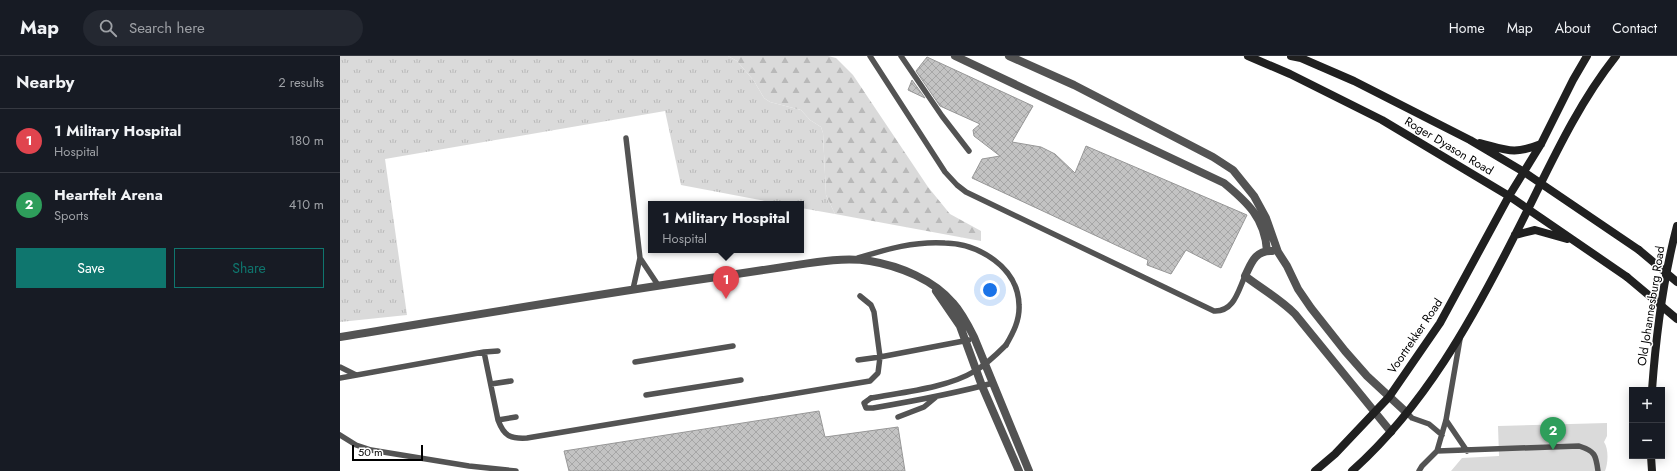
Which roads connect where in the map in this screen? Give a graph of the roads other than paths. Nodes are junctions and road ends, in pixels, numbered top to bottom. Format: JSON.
{"nodes":[{"id":1,"x":870,"y":56,"type":"edge"},
{"id":2,"x":900,"y":56,"type":"edge"},
{"id":3,"x":955,"y":56,"type":"edge"},
{"id":4,"x":1009,"y":56,"type":"edge"},
{"id":5,"x":1248,"y":56,"type":"edge"},
{"id":6,"x":1291,"y":56,"type":"edge"},
{"id":7,"x":1588,"y":56,"type":"edge"},
{"id":8,"x":1616,"y":56,"type":"edge"},
{"id":9,"x":626,"y":138,"type":"dead end"},
{"id":10,"x":1470,"y":140,"type":"junction"},
{"id":11,"x":1541,"y":144,"type":"junction"},
{"id":12,"x":969,"y":151,"type":"dead end"},
{"id":13,"x":1233,"y":170,"type":"junction"},
{"id":14,"x":1524,"y":172,"type":"junction"},
{"id":15,"x":1224,"y":183,"type":"junction"},
{"id":16,"x":1541,"y":183,"type":"junction"},
{"id":17,"x":1509,"y":196,"type":"junction"},
{"id":18,"x":1527,"y":208,"type":"junction"},
{"id":19,"x":1677,"y":226,"type":"edge"},
{"id":20,"x":1515,"y":235,"type":"junction"},
{"id":21,"x":1574,"y":241,"type":"junction"},
{"id":22,"x":1266,"y":251,"type":"junction"},
{"id":23,"x":1278,"y":252,"type":"junction"},
{"id":24,"x":640,"y":258,"type":"junction"},
{"id":25,"x":854,"y":259,"type":"junction"},
{"id":26,"x":1245,"y":276,"type":"junction"},
{"id":27,"x":1677,"y":282,"type":"edge"},
{"id":28,"x":658,"y":286,"type":"junction"},
{"id":29,"x":634,"y":289,"type":"junction"},
{"id":30,"x":860,"y":296,"type":"dead end"},
{"id":31,"x":1677,"y":319,"type":"edge"},
{"id":32,"x":1462,"y":331,"type":"junction"},
{"id":33,"x":340,"y":336,"type":"edge"},
{"id":34,"x":970,"y":339,"type":"junction"},
{"id":35,"x":733,"y":346,"type":"dead end"},
{"id":36,"x":498,"y":350,"type":"dead end"},
{"id":37,"x":484,"y":352,"type":"junction"},
{"id":38,"x":880,"y":356,"type":"junction"},
{"id":39,"x":858,"y":360,"type":"dead end"},
{"id":40,"x":635,"y":362,"type":"dead end"},
{"id":41,"x":340,"y":367,"type":"edge"},
{"id":42,"x":357,"y":375,"type":"junction"},
{"id":43,"x":340,"y":378,"type":"edge"},
{"id":44,"x":741,"y":380,"type":"dead end"},
{"id":45,"x":510,"y":381,"type":"dead end"},
{"id":46,"x":992,"y":383,"type":"junction"},
{"id":47,"x":491,"y":384,"type":"junction"},
{"id":48,"x":982,"y":386,"type":"junction"},
{"id":49,"x":1652,"y":387,"type":"edge"},
{"id":50,"x":646,"y":395,"type":"dead end"},
{"id":51,"x":937,"y":397,"type":"junction"},
{"id":52,"x":1389,"y":397,"type":"junction"},
{"id":53,"x":1375,"y":412,"type":"junction"},
{"id":54,"x":1407,"y":413,"type":"junction"},
{"id":55,"x":516,"y":417,"type":"dead end"},
{"id":56,"x":898,"y":417,"type":"dead end"},
{"id":57,"x":498,"y":420,"type":"junction"},
{"id":58,"x":1446,"y":420,"type":"junction"},
{"id":59,"x":1391,"y":432,"type":"junction"},
{"id":60,"x":340,"y":435,"type":"edge"},
{"id":61,"x":1442,"y":435,"type":"junction"},
{"id":62,"x":1437,"y":452,"type":"junction"},
{"id":63,"x":1467,"y":452,"type":"junction"},
{"id":64,"x":1652,"y":459,"type":"edge"},
{"id":65,"x":516,"y":471,"type":"edge"},
{"id":66,"x":1020,"y":471,"type":"edge"},
{"id":67,"x":1029,"y":471,"type":"edge"},
{"id":68,"x":1315,"y":471,"type":"edge"},
{"id":69,"x":1352,"y":471,"type":"edge"},
{"id":70,"x":1419,"y":471,"type":"edge"},
{"id":71,"x":1598,"y":471,"type":"edge"},
{"id":72,"x":1652,"y":471,"type":"edge"}],
"edges":[{"from":1,"to":26,"type":"lane"},
{"from":2,"to":12,"type":"lane"},
{"from":3,"to":15,"type":"street"},
{"from":4,"to":13,"type":"street"},
{"from":5,"to":17,"type":"main road","name":"Roger Dyason Road"},
{"from":6,"to":10,"type":"main road","name":"Roger Dyason Road"},
{"from":7,"to":11,"type":"main road","name":"Voortrekker Road"},
{"from":8,"to":16,"type":"main road"},
{"from":9,"to":24,"type":"lane"},
{"from":10,"to":11,"type":"main road"},
{"from":10,"to":14,"type":"main road","name":"Roger Dyason Road"},
{"from":11,"to":14,"type":"main road","name":"Voortrekker Road"},
{"from":13,"to":15,"type":"street"},
{"from":13,"to":23,"type":"street"},
{"from":14,"to":16,"type":"main road","name":"Roger Dyason Road"},
{"from":14,"to":17,"type":"main road","name":"Voortrekker Road"},
{"from":15,"to":22,"type":"street"},
{"from":16,"to":18,"type":"main road"},
{"from":16,"to":27,"type":"main road","name":"Roger Dyason Road","bridge":true},
{"from":17,"to":18,"type":"main road","name":"Roger Dyason Road"},
{"from":17,"to":52,"type":"main road","name":"Voortrekker Road"},
{"from":18,"to":20,"type":"main road"},
{"from":18,"to":21,"type":"main road","name":"Roger Dyason Road"},
{"from":19,"to":49,"type":"main road","name":"Old Johannesburg Road"},
{"from":20,"to":21,"type":"main road"},
{"from":20,"to":32,"type":"main road"},
{"from":21,"to":31,"type":"main road","name":"Roger Dyason Road","bridge":true},
{"from":22,"to":23,"type":"street"},
{"from":22,"to":26,"type":"street"},
{"from":23,"to":52,"type":"street"},
{"from":24,"to":28,"type":"lane"},
{"from":24,"to":29,"type":"lane"},
{"from":25,"to":28,"type":"street"},
{"from":25,"to":34,"type":"street"},
{"from":25,"to":51,"type":"lane","bridge":true},
{"from":26,"to":53,"type":"street"},
{"from":28,"to":29,"type":"street"},
{"from":29,"to":33,"type":"street"},
{"from":30,"to":38,"type":"lane"},
{"from":32,"to":54,"type":"main road"},
{"from":32,"to":58,"type":"lane"},
{"from":34,"to":38,"type":"lane"},
{"from":34,"to":46,"type":"street"},
{"from":34,"to":48,"type":"street"},
{"from":35,"to":40,"type":"lane"},
{"from":36,"to":37,"type":"lane"},
{"from":37,"to":42,"type":"lane"},
{"from":37,"to":47,"type":"lane"},
{"from":38,"to":39,"type":"lane"},
{"from":38,"to":57,"type":"lane"},
{"from":41,"to":42,"type":"lane"},
{"from":42,"to":43,"type":"lane"},
{"from":44,"to":50,"type":"lane"},
{"from":45,"to":47,"type":"lane"},
{"from":46,"to":48,"type":"lane"},
{"from":46,"to":67,"type":"street"},
{"from":47,"to":57,"type":"lane"},
{"from":48,"to":51,"type":"lane"},
{"from":48,"to":66,"type":"street"},
{"from":51,"to":56,"type":"lane"},
{"from":52,"to":53,"type":"main road","name":"Voortrekker Road"},
{"from":52,"to":54,"type":"street"},
{"from":53,"to":59,"type":"street"},
{"from":53,"to":68,"type":"main road","name":"Voortrekker Road"},
{"from":54,"to":59,"type":"main road"},
{"from":54,"to":61,"type":"lane"},
{"from":55,"to":57,"type":"lane"},
{"from":58,"to":61,"type":"lane"},
{"from":58,"to":63,"type":"lane"},
{"from":59,"to":69,"type":"main road"},
{"from":60,"to":65,"type":"lane"},
{"from":61,"to":62,"type":"lane"},
{"from":62,"to":63,"type":"lane"},
{"from":62,"to":70,"type":"lane"},
{"from":63,"to":71,"type":"lane"},
{"from":64,"to":72,"type":"main road"}]}
